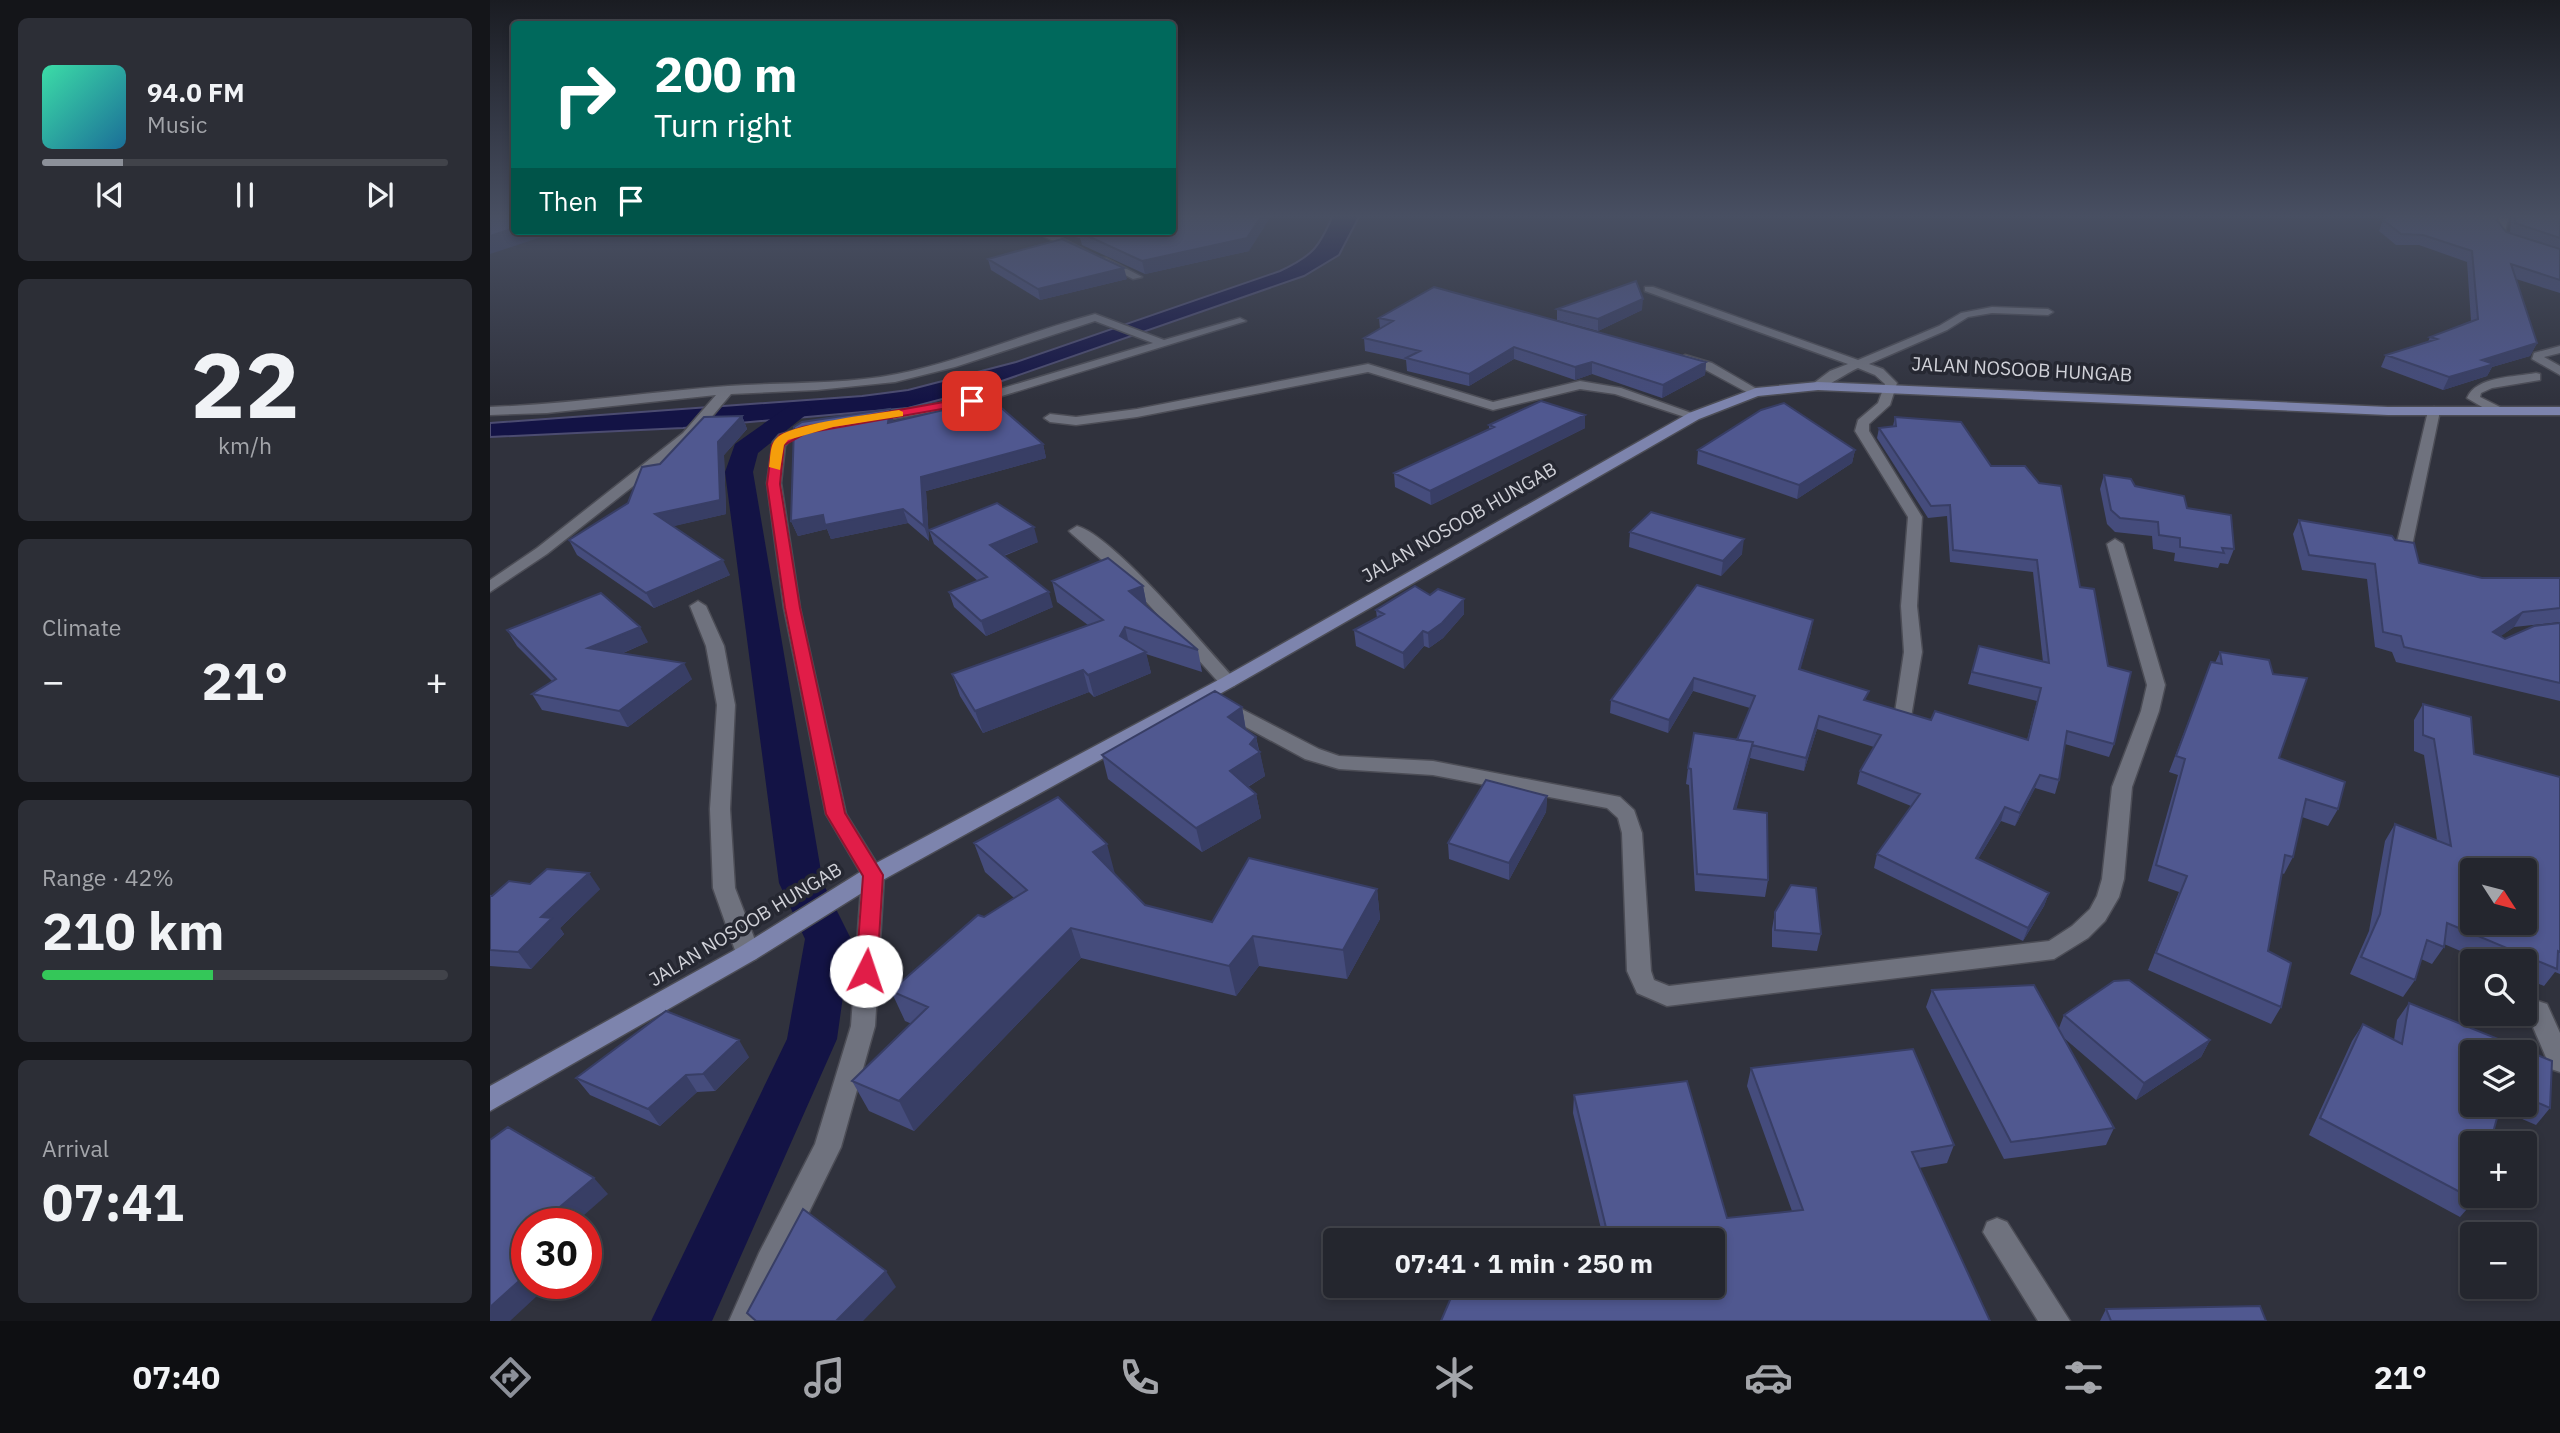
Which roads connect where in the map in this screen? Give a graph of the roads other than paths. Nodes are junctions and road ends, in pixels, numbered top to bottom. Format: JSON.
{"nodes":[{"id":1,"x":1649,"y":289,"type":"dead end"},
{"id":2,"x":2048,"y":312,"type":"dead end"},
{"id":3,"x":1240,"y":321,"type":"dead end"},
{"id":4,"x":1160,"y":342,"type":"junction"},
{"id":5,"x":2560,"y":349,"type":"edge"},
{"id":6,"x":1668,"y":354,"type":"edge"},
{"id":7,"x":1856,"y":363,"type":"junction"},
{"id":8,"x":2560,"y":371,"type":"edge"},
{"id":9,"x":2536,"y":377,"type":"dead end"},
{"id":10,"x":1818,"y":386,"type":"junction"},
{"id":11,"x":1891,"y":387,"type":"junction"},
{"id":12,"x":727,"y":390,"type":"junction"},
{"id":13,"x":1756,"y":392,"type":"junction"},
{"id":14,"x":490,"y":411,"type":"edge"},
{"id":15,"x":2434,"y":411,"type":"junction"},
{"id":16,"x":2498,"y":411,"type":"junction"},
{"id":17,"x":2560,"y":411,"type":"edge"},
{"id":18,"x":1694,"y":416,"type":"junction"},
{"id":19,"x":1050,"y":418,"type":"dead end"},
{"id":20,"x":853,"y":421,"type":"edge"},
{"id":21,"x":832,"y":424,"type":"edge"},
{"id":22,"x":1077,"y":531,"type":"dead end"},
{"id":23,"x":2115,"y":544,"type":"dead end"},
{"id":24,"x":2403,"y":551,"type":"edge"},
{"id":25,"x":490,"y":587,"type":"edge"},
{"id":26,"x":698,"y":606,"type":"dead end"},
{"id":27,"x":1228,"y":682,"type":"junction"},
{"id":28,"x":1203,"y":696,"type":"junction"},
{"id":29,"x":1903,"y":719,"type":"edge"},
{"id":30,"x":873,"y":875,"type":"junction"},
{"id":31,"x":757,"y":947,"type":"junction"},
{"id":32,"x":2538,"y":1011,"type":"dead end"},
{"id":33,"x":2560,"y":1061,"type":"edge"},
{"id":34,"x":490,"y":1099,"type":"edge"},
{"id":35,"x":1997,"y":1232,"type":"dead end"},
{"id":36,"x":744,"y":1321,"type":"edge"},
{"id":37,"x":2055,"y":1321,"type":"edge"}],
"edges":[{"from":1,"to":7,"type":"street"},
{"from":2,"to":7,"type":"street"},
{"from":3,"to":4,"type":"street"},
{"from":4,"to":12,"type":"street"},
{"from":4,"to":20,"type":"street"},
{"from":5,"to":8,"type":"street"},
{"from":6,"to":13,"type":"street"},
{"from":7,"to":10,"type":"street"},
{"from":7,"to":11,"type":"street"},
{"from":9,"to":16,"type":"street"},
{"from":10,"to":11,"type":"main road","name":"JALAN NOSOOB HUNGAB"},
{"from":10,"to":13,"type":"main road","name":"JALAN NOSOOB HUNGAB"},
{"from":11,"to":15,"type":"main road","name":"JALAN NOSOOB HUNGAB"},
{"from":11,"to":29,"type":"street"},
{"from":12,"to":14,"type":"street"},
{"from":12,"to":25,"type":"street"},
{"from":13,"to":18,"type":"main road","name":"JALAN NOSOOB HUNGAB"},
{"from":15,"to":16,"type":"main road","name":"JALAN NOSOOB HUNGAB"},
{"from":15,"to":24,"type":"street"},
{"from":16,"to":17,"type":"main road","name":"JALAN NOSOOB HUNGAB"},
{"from":18,"to":19,"type":"street"},
{"from":18,"to":27,"type":"main road","name":"JALAN NOSOOB HUNGAB"},
{"from":21,"to":30,"type":"street"},
{"from":22,"to":27,"type":"street"},
{"from":23,"to":28,"type":"street"},
{"from":26,"to":31,"type":"street"},
{"from":27,"to":28,"type":"main road","name":"JALAN NOSOOB HUNGAB"},
{"from":28,"to":30,"type":"main road","name":"JALAN NOSOOB HUNGAB"},
{"from":30,"to":31,"type":"main road","name":"JALAN NOSOOB HUNGAB"},
{"from":30,"to":36,"type":"street"},
{"from":31,"to":34,"type":"main road","name":"JALAN NOSOOB HUNGAB"},
{"from":32,"to":33,"type":"street"},
{"from":35,"to":37,"type":"street"}]}
